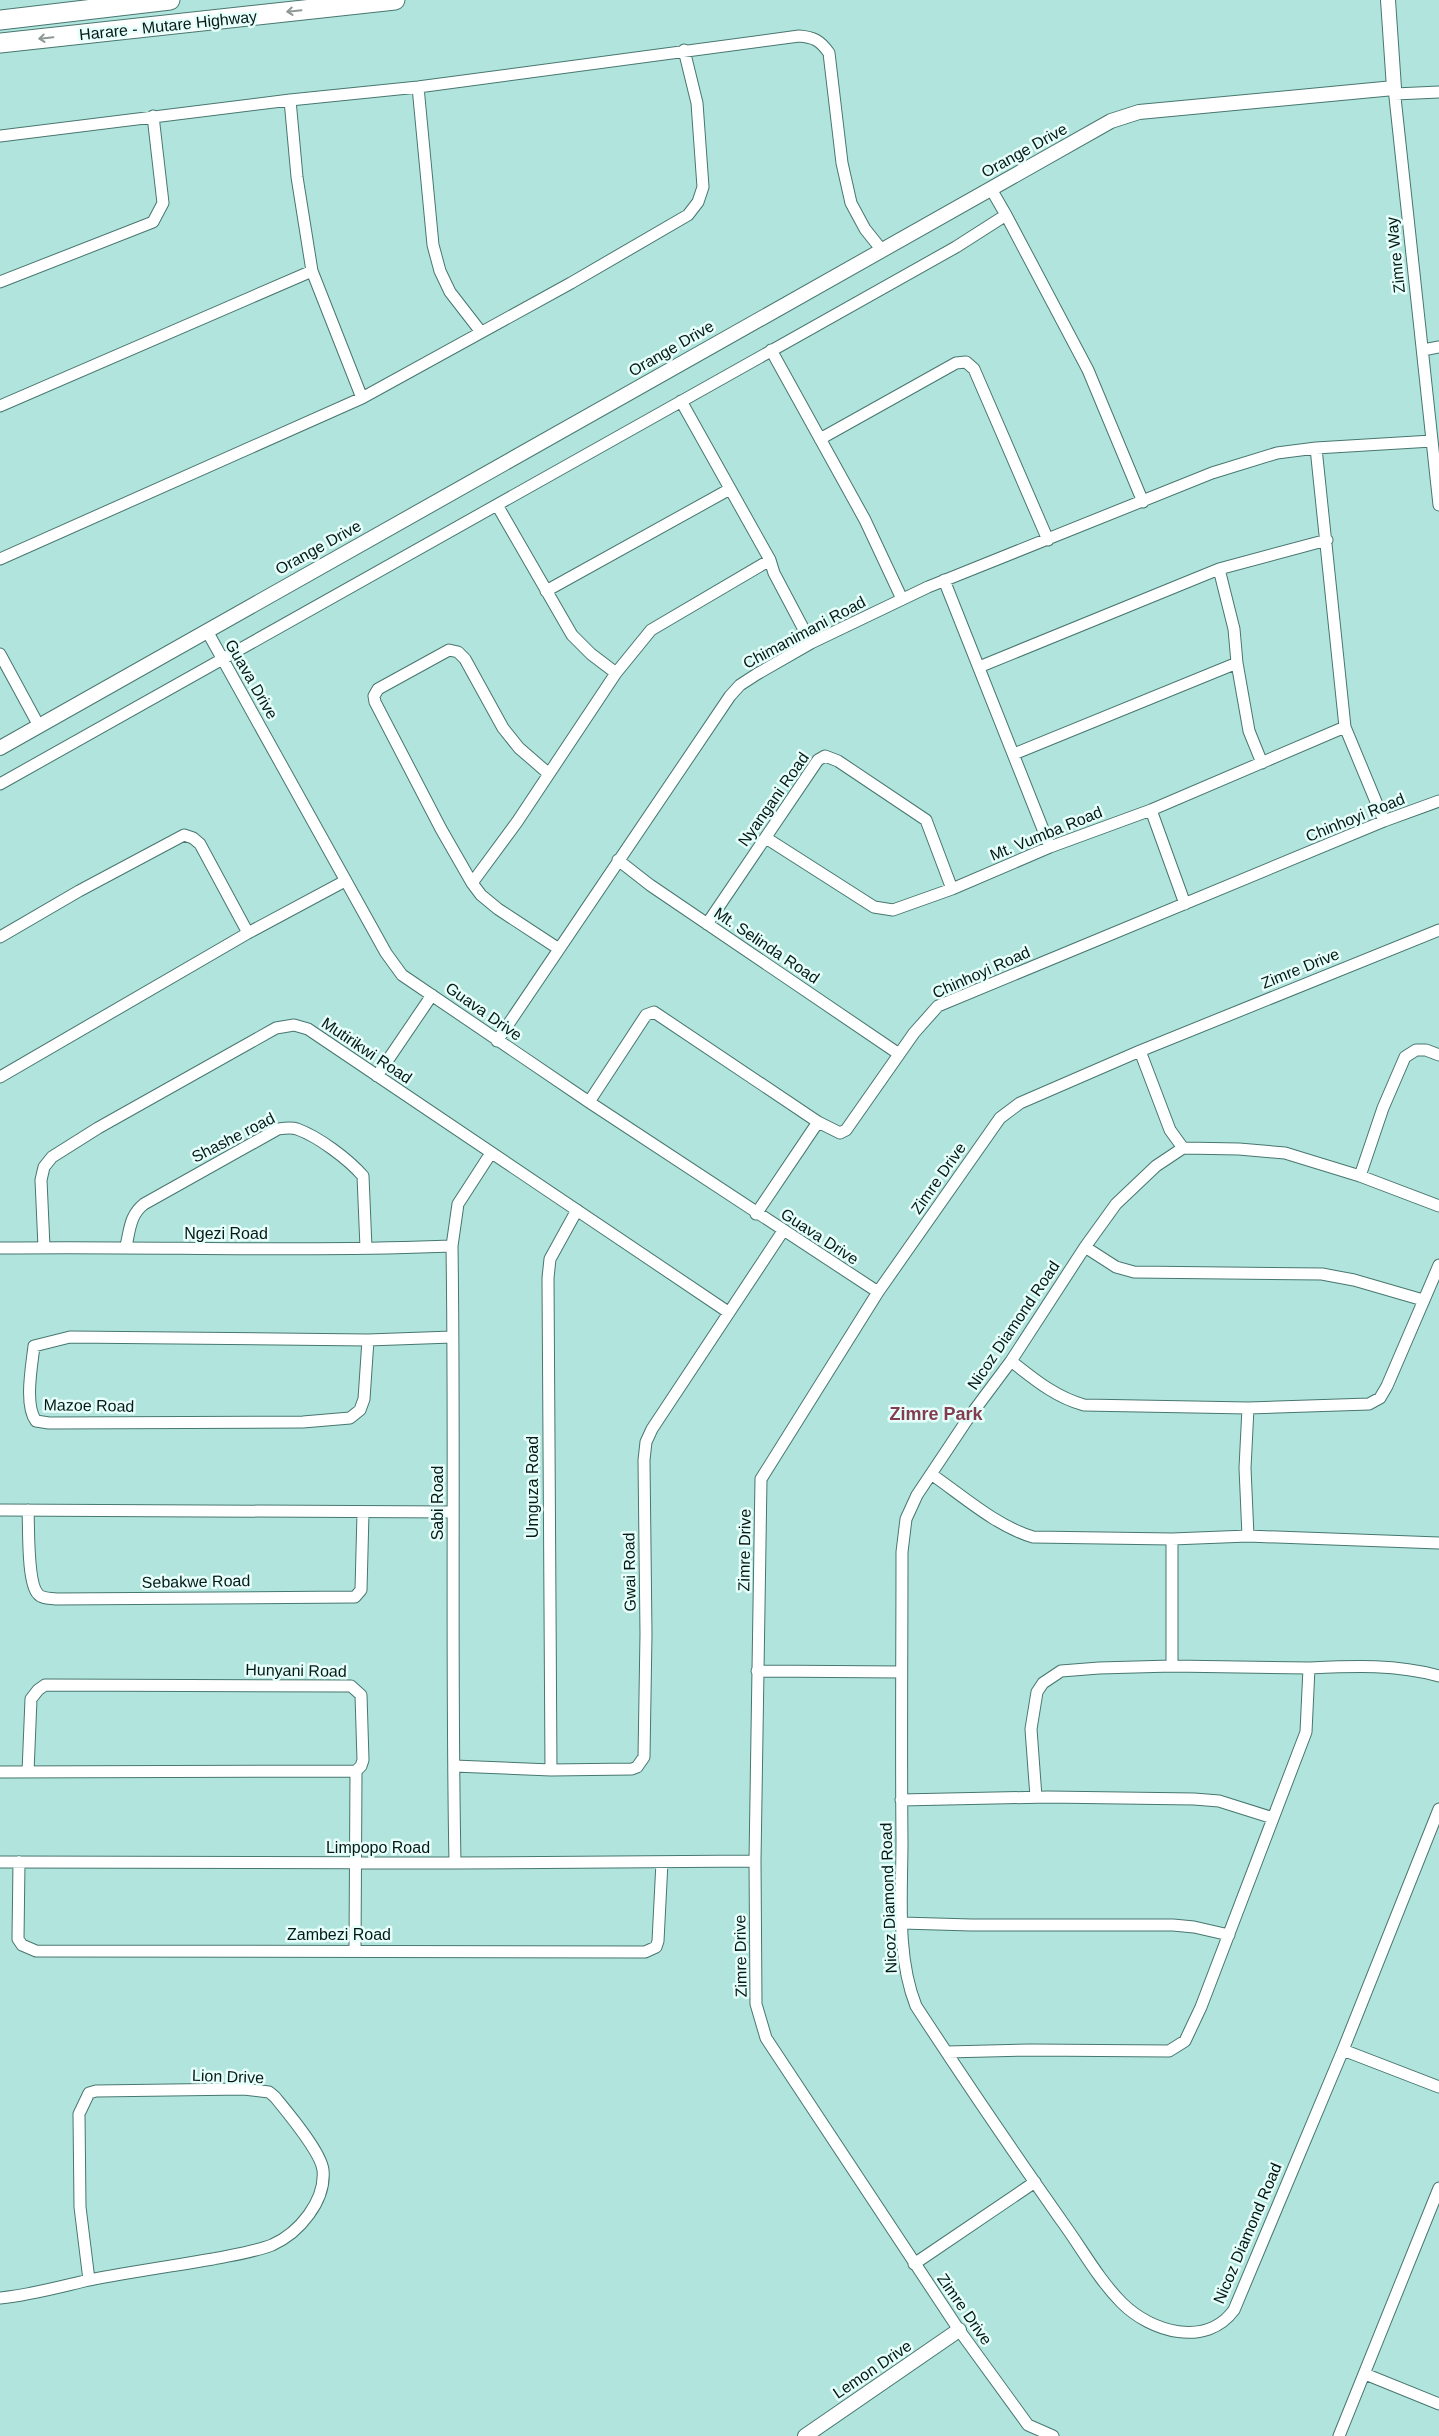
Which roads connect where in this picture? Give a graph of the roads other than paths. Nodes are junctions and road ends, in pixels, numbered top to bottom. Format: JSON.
{"nodes":[{"id":1,"x":170,"y":0,"type":"edge"},
{"id":2,"x":395,"y":0,"type":"edge"},
{"id":3,"x":1388,"y":0,"type":"edge"},
{"id":4,"x":0,"y":20,"type":"edge"},
{"id":5,"x":0,"y":44,"type":"edge"},
{"id":6,"x":684,"y":50,"type":"junction"},
{"id":7,"x":418,"y":87,"type":"junction"},
{"id":8,"x":1394,"y":91,"type":"junction"},
{"id":9,"x":1439,"y":92,"type":"edge"},
{"id":10,"x":290,"y":100,"type":"junction"},
{"id":11,"x":153,"y":116,"type":"junction"},
{"id":12,"x":0,"y":136,"type":"edge"},
{"id":13,"x":991,"y":189,"type":"junction"},
{"id":14,"x":1006,"y":215,"type":"junction"},
{"id":15,"x":881,"y":249,"type":"junction"},
{"id":16,"x":312,"y":272,"type":"junction"},
{"id":17,"x":0,"y":282,"type":"edge"},
{"id":18,"x":481,"y":332,"type":"junction"},
{"id":19,"x":1439,"y":347,"type":"edge"},
{"id":20,"x":771,"y":350,"type":"junction"},
{"id":21,"x":1423,"y":350,"type":"junction"},
{"id":22,"x":362,"y":398,"type":"junction"},
{"id":23,"x":681,"y":400,"type":"junction"},
{"id":24,"x":0,"y":406,"type":"edge"},
{"id":25,"x":820,"y":439,"type":"junction"},
{"id":26,"x":1432,"y":441,"type":"junction"},
{"id":27,"x":1316,"y":448,"type":"junction"},
{"id":28,"x":730,"y":489,"type":"junction"},
{"id":29,"x":1143,"y":502,"type":"junction"},
{"id":30,"x":497,"y":504,"type":"junction"},
{"id":31,"x":1439,"y":505,"type":"edge"},
{"id":32,"x":1048,"y":540,"type":"junction"},
{"id":33,"x":1327,"y":540,"type":"junction"},
{"id":34,"x":0,"y":559,"type":"edge"},
{"id":35,"x":770,"y":560,"type":"junction"},
{"id":36,"x":1219,"y":569,"type":"junction"},
{"id":37,"x":944,"y":580,"type":"junction"},
{"id":38,"x":546,"y":591,"type":"junction"},
{"id":39,"x":902,"y":599,"type":"junction"},
{"id":40,"x":207,"y":631,"type":"junction"},
{"id":41,"x":812,"y":643,"type":"junction"},
{"id":42,"x":0,"y":654,"type":"edge"},
{"id":43,"x":222,"y":660,"type":"junction"},
{"id":44,"x":1237,"y":664,"type":"junction"},
{"id":45,"x":979,"y":667,"type":"junction"},
{"id":46,"x":616,"y":673,"type":"junction"},
{"id":47,"x":39,"y":726,"type":"junction"},
{"id":48,"x":1345,"y":727,"type":"junction"},
{"id":49,"x":0,"y":748,"type":"edge"},
{"id":50,"x":1014,"y":754,"type":"junction"},
{"id":51,"x":1262,"y":763,"type":"junction"},
{"id":52,"x":549,"y":774,"type":"junction"},
{"id":53,"x":0,"y":784,"type":"edge"},
{"id":54,"x":1439,"y":801,"type":"edge"},
{"id":55,"x":1151,"y":810,"type":"junction"},
{"id":56,"x":1384,"y":821,"type":"junction"},
{"id":57,"x":766,"y":838,"type":"junction"},
{"id":58,"x":1050,"y":847,"type":"junction"},
{"id":59,"x":618,"y":860,"type":"junction"},
{"id":60,"x":345,"y":881,"type":"junction"},
{"id":61,"x":472,"y":883,"type":"junction"},
{"id":62,"x":952,"y":889,"type":"junction"},
{"id":63,"x":1185,"y":904,"type":"junction"},
{"id":64,"x":707,"y":924,"type":"junction"},
{"id":65,"x":1439,"y":930,"type":"edge"},
{"id":66,"x":248,"y":933,"type":"junction"},
{"id":67,"x":0,"y":937,"type":"edge"},
{"id":68,"x":559,"y":949,"type":"junction"},
{"id":69,"x":432,"y":996,"type":"junction"},
{"id":70,"x":497,"y":1041,"type":"junction"},
{"id":71,"x":1140,"y":1051,"type":"junction"},
{"id":72,"x":900,"y":1054,"type":"junction"},
{"id":73,"x":1439,"y":1055,"type":"edge"},
{"id":74,"x":1,"y":1074,"type":"edge"},
{"id":75,"x":376,"y":1076,"type":"junction"},
{"id":76,"x":588,"y":1102,"type":"junction"},
{"id":77,"x":818,"y":1122,"type":"junction"},
{"id":78,"x":1183,"y":1148,"type":"junction"},
{"id":79,"x":491,"y":1153,"type":"junction"},
{"id":80,"x":1360,"y":1176,"type":"junction"},
{"id":81,"x":1439,"y":1206,"type":"edge"},
{"id":82,"x":577,"y":1210,"type":"junction"},
{"id":83,"x":756,"y":1214,"type":"junction"},
{"id":84,"x":783,"y":1231,"type":"junction"},
{"id":85,"x":126,"y":1246,"type":"junction"},
{"id":86,"x":452,"y":1246,"type":"junction"},
{"id":87,"x":44,"y":1247,"type":"junction"},
{"id":88,"x":1085,"y":1247,"type":"junction"},
{"id":89,"x":0,"y":1248,"type":"edge"},
{"id":90,"x":366,"y":1248,"type":"junction"},
{"id":91,"x":1439,"y":1265,"type":"edge"},
{"id":92,"x":878,"y":1292,"type":"junction"},
{"id":93,"x":1423,"y":1300,"type":"junction"},
{"id":94,"x":728,"y":1312,"type":"junction"},
{"id":95,"x":452,"y":1337,"type":"junction"},
{"id":96,"x":368,"y":1340,"type":"junction"},
{"id":97,"x":1011,"y":1361,"type":"junction"},
{"id":98,"x":1248,"y":1408,"type":"junction"},
{"id":99,"x":931,"y":1474,"type":"junction"},
{"id":100,"x":0,"y":1510,"type":"edge"},
{"id":101,"x":28,"y":1510,"type":"junction"},
{"id":102,"x":453,"y":1512,"type":"junction"},
{"id":103,"x":363,"y":1513,"type":"junction"},
{"id":104,"x":1248,"y":1536,"type":"junction"},
{"id":105,"x":1172,"y":1539,"type":"junction"},
{"id":106,"x":1439,"y":1543,"type":"edge"},
{"id":107,"x":1172,"y":1666,"type":"junction"},
{"id":108,"x":1309,"y":1668,"type":"junction"},
{"id":109,"x":757,"y":1671,"type":"junction"},
{"id":110,"x":901,"y":1672,"type":"junction"},
{"id":111,"x":1439,"y":1676,"type":"edge"},
{"id":112,"x":454,"y":1766,"type":"junction"},
{"id":113,"x":551,"y":1770,"type":"junction"},
{"id":114,"x":356,"y":1771,"type":"junction"},
{"id":115,"x":0,"y":1772,"type":"edge"},
{"id":116,"x":28,"y":1772,"type":"junction"},
{"id":117,"x":1036,"y":1798,"type":"junction"},
{"id":118,"x":901,"y":1800,"type":"junction"},
{"id":119,"x":1439,"y":1809,"type":"edge"},
{"id":120,"x":1274,"y":1818,"type":"junction"},
{"id":121,"x":756,"y":1861,"type":"junction"},
{"id":122,"x":0,"y":1862,"type":"edge"},
{"id":123,"x":19,"y":1862,"type":"junction"},
{"id":124,"x":356,"y":1862,"type":"junction"},
{"id":125,"x":662,"y":1862,"type":"junction"},
{"id":126,"x":454,"y":1864,"type":"junction"},
{"id":127,"x":902,"y":1923,"type":"junction"},
{"id":128,"x":1229,"y":1935,"type":"junction"},
{"id":129,"x":355,"y":1950,"type":"junction"},
{"id":130,"x":1343,"y":2050,"type":"junction"},
{"id":131,"x":947,"y":2052,"type":"junction"},
{"id":132,"x":1439,"y":2087,"type":"edge"},
{"id":133,"x":1035,"y":2182,"type":"junction"},
{"id":134,"x":1439,"y":2188,"type":"edge"},
{"id":135,"x":914,"y":2264,"type":"junction"},
{"id":136,"x":89,"y":2280,"type":"junction"},
{"id":137,"x":0,"y":2298,"type":"edge"},
{"id":138,"x":959,"y":2330,"type":"junction"},
{"id":139,"x":1365,"y":2374,"type":"junction"},
{"id":140,"x":1439,"y":2404,"type":"edge"},
{"id":141,"x":805,"y":2436,"type":"edge"},
{"id":142,"x":1052,"y":2436,"type":"edge"},
{"id":143,"x":1340,"y":2436,"type":"edge"}],
"edges":[{"from":1,"to":4,"type":"highway","name":"Harare - Mutare Highway"},
{"from":2,"to":5,"type":"highway","name":"Harare - Mutare Highway","one_way":true},
{"from":3,"to":8,"type":"street","name":"Zimre Way"},
{"from":6,"to":7,"type":"street"},
{"from":6,"to":15,"type":"street"},
{"from":6,"to":18,"type":"street"},
{"from":7,"to":10,"type":"street"},
{"from":7,"to":18,"type":"street"},
{"from":8,"to":9,"type":"street"},
{"from":8,"to":13,"type":"street","name":"Orange Drive"},
{"from":8,"to":21,"type":"street","name":"Zimre Way"},
{"from":10,"to":11,"type":"street"},
{"from":10,"to":16,"type":"street"},
{"from":11,"to":12,"type":"street"},
{"from":11,"to":17,"type":"street"},
{"from":13,"to":14,"type":"street"},
{"from":13,"to":15,"type":"street","name":"Orange Drive"},
{"from":14,"to":20,"type":"street"},
{"from":14,"to":29,"type":"street"},
{"from":15,"to":40,"type":"street","name":"Orange Drive"},
{"from":16,"to":22,"type":"street"},
{"from":16,"to":24,"type":"street"},
{"from":18,"to":22,"type":"street"},
{"from":19,"to":21,"type":"street"},
{"from":20,"to":23,"type":"street"},
{"from":20,"to":25,"type":"street"},
{"from":21,"to":26,"type":"street","name":"Zimre Way"},
{"from":22,"to":34,"type":"street"},
{"from":23,"to":28,"type":"street"},
{"from":23,"to":30,"type":"street"},
{"from":25,"to":32,"type":"street"},
{"from":25,"to":39,"type":"street"},
{"from":26,"to":27,"type":"street","name":"Chimanimani Road"},
{"from":26,"to":31,"type":"street","name":"Zimre Way"},
{"from":27,"to":29,"type":"street","name":"Chimanimani Road"},
{"from":27,"to":33,"type":"street"},
{"from":28,"to":35,"type":"street"},
{"from":28,"to":38,"type":"street"},
{"from":29,"to":32,"type":"street","name":"Chimanimani Road"},
{"from":30,"to":38,"type":"street"},
{"from":30,"to":43,"type":"street"},
{"from":32,"to":37,"type":"street","name":"Chimanimani Road"},
{"from":33,"to":36,"type":"street"},
{"from":33,"to":48,"type":"street"},
{"from":35,"to":41,"type":"street"},
{"from":35,"to":46,"type":"street"},
{"from":36,"to":44,"type":"street"},
{"from":36,"to":45,"type":"street"},
{"from":37,"to":39,"type":"street","name":"Chimanimani Road"},
{"from":37,"to":45,"type":"street"},
{"from":38,"to":46,"type":"street"},
{"from":39,"to":41,"type":"street","name":"Chimanimani Road"},
{"from":40,"to":43,"type":"street","name":"Guava Drive"},
{"from":40,"to":47,"type":"street","name":"Orange Drive"},
{"from":41,"to":59,"type":"street","name":"Chimanimani Road"},
{"from":42,"to":47,"type":"street"},
{"from":43,"to":53,"type":"street"},
{"from":43,"to":60,"type":"street","name":"Guava Drive"},
{"from":44,"to":50,"type":"street"},
{"from":44,"to":51,"type":"street"},
{"from":45,"to":50,"type":"street"},
{"from":46,"to":52,"type":"street"},
{"from":47,"to":49,"type":"street","name":"Orange Drive"},
{"from":48,"to":51,"type":"street","name":"Mt. Vumba Road"},
{"from":48,"to":56,"type":"street"},
{"from":50,"to":58,"type":"street"},
{"from":51,"to":55,"type":"street","name":"Mt. Vumba Road"},
{"from":52,"to":61,"type":"street"},
{"from":52,"to":61,"type":"street"},
{"from":54,"to":56,"type":"street","name":"Chinhoyi Road"},
{"from":55,"to":58,"type":"street","name":"Mt. Vumba Road"},
{"from":55,"to":63,"type":"street"},
{"from":56,"to":63,"type":"street","name":"Chinhoyi Road"},
{"from":57,"to":62,"type":"street","name":"Mt. Vumba Road"},
{"from":57,"to":62,"type":"street","name":"Nyangani Road"},
{"from":57,"to":64,"type":"street","name":"Nyangani Road"},
{"from":58,"to":62,"type":"street","name":"Mt. Vumba Road"},
{"from":59,"to":64,"type":"street","name":"Mt. Selinda Road"},
{"from":59,"to":68,"type":"street","name":"Chimanimani Road"},
{"from":60,"to":66,"type":"street"},
{"from":60,"to":69,"type":"street","name":"Guava Drive"},
{"from":61,"to":68,"type":"street"},
{"from":63,"to":72,"type":"street","name":"Chinhoyi Road"},
{"from":64,"to":72,"type":"street","name":"Mt. Selinda Road"},
{"from":65,"to":71,"type":"street","name":"Zimre Drive"},
{"from":66,"to":67,"type":"street"},
{"from":66,"to":74,"type":"street"},
{"from":68,"to":70,"type":"street","name":"Chimanimani Road"},
{"from":69,"to":70,"type":"street","name":"Guava Drive"},
{"from":69,"to":75,"type":"street"},
{"from":70,"to":76,"type":"street","name":"Guava Drive"},
{"from":71,"to":78,"type":"street"},
{"from":71,"to":92,"type":"street","name":"Zimre Drive"},
{"from":72,"to":77,"type":"street","name":"Chinhoyi Road"},
{"from":73,"to":80,"type":"street"},
{"from":75,"to":79,"type":"street","name":"Mutirikwi Road"},
{"from":75,"to":87,"type":"street","name":"Mutirikwi Road"},
{"from":76,"to":77,"type":"street","name":"Chinhoyi Road"},
{"from":76,"to":83,"type":"street","name":"Guava Drive"},
{"from":77,"to":83,"type":"street"},
{"from":78,"to":80,"type":"street"},
{"from":78,"to":88,"type":"street","name":"Nicoz Diamond Road"},
{"from":79,"to":82,"type":"street","name":"Mutirikwi Road"},
{"from":79,"to":86,"type":"street","name":"Sabi Road"},
{"from":80,"to":81,"type":"street"},
{"from":82,"to":94,"type":"street","name":"Mutirikwi Road"},
{"from":82,"to":113,"type":"street","name":"Umguza Road"},
{"from":83,"to":84,"type":"street","name":"Guava Drive"},
{"from":84,"to":92,"type":"street","name":"Guava Drive"},
{"from":84,"to":94,"type":"street","name":"Gwai Road"},
{"from":85,"to":87,"type":"street","name":"Ngezi Road"},
{"from":85,"to":90,"type":"street","name":"Ngezi Road"},
{"from":85,"to":90,"type":"street","name":"Shashe road"},
{"from":86,"to":90,"type":"street","name":"Ngezi Road"},
{"from":86,"to":95,"type":"street","name":"Sabi Road"},
{"from":87,"to":89,"type":"street","name":"Ngezi Road"},
{"from":88,"to":93,"type":"street"},
{"from":88,"to":97,"type":"street","name":"Nicoz Diamond Road"},
{"from":91,"to":93,"type":"street"},
{"from":92,"to":109,"type":"street","name":"Zimre Drive"},
{"from":93,"to":98,"type":"street"},
{"from":94,"to":113,"type":"street","name":"Gwai Road"},
{"from":95,"to":96,"type":"street","name":"Mazoe Road"},
{"from":95,"to":102,"type":"street","name":"Sabi Road"},
{"from":96,"to":96,"type":"street","name":"Mazoe Road"},
{"from":97,"to":98,"type":"street"},
{"from":97,"to":99,"type":"street","name":"Nicoz Diamond Road"},
{"from":98,"to":104,"type":"street"},
{"from":99,"to":105,"type":"street"},
{"from":99,"to":110,"type":"street","name":"Nicoz Diamond Road"},
{"from":100,"to":101,"type":"street"},
{"from":101,"to":103,"type":"street"},
{"from":101,"to":103,"type":"street","name":"Sebakwe Road"},
{"from":102,"to":103,"type":"street"},
{"from":102,"to":112,"type":"street","name":"Sabi Road"},
{"from":104,"to":105,"type":"street"},
{"from":104,"to":106,"type":"street"},
{"from":105,"to":107,"type":"street"},
{"from":107,"to":108,"type":"street"},
{"from":107,"to":117,"type":"street"},
{"from":108,"to":111,"type":"street"},
{"from":108,"to":120,"type":"street"},
{"from":109,"to":110,"type":"street"},
{"from":109,"to":121,"type":"street","name":"Zimre Drive"},
{"from":110,"to":118,"type":"street","name":"Nicoz Diamond Road"},
{"from":112,"to":113,"type":"street","name":"Gwai Road"},
{"from":112,"to":126,"type":"street","name":"Sabi Road"},
{"from":114,"to":116,"type":"street"},
{"from":114,"to":116,"type":"street","name":"Hunyani Road"},
{"from":114,"to":124,"type":"street","name":"Hunyani Road"},
{"from":115,"to":116,"type":"street"},
{"from":117,"to":118,"type":"street"},
{"from":117,"to":120,"type":"street"},
{"from":118,"to":127,"type":"street","name":"Nicoz Diamond Road"},
{"from":119,"to":130,"type":"street","name":"Nicoz Diamond Road"},
{"from":120,"to":128,"type":"street"},
{"from":121,"to":125,"type":"street","name":"Limpopo Road"},
{"from":121,"to":135,"type":"street","name":"Zimre Drive"},
{"from":122,"to":123,"type":"street","name":"Limpopo Road"},
{"from":123,"to":124,"type":"street","name":"Limpopo Road"},
{"from":123,"to":129,"type":"street","name":"Zambezi Road"},
{"from":124,"to":126,"type":"street","name":"Limpopo Road"},
{"from":124,"to":129,"type":"street","name":"Hunyani Road"},
{"from":125,"to":126,"type":"street","name":"Limpopo Road"},
{"from":125,"to":129,"type":"street","name":"Zambezi Road"},
{"from":127,"to":128,"type":"street"},
{"from":127,"to":131,"type":"street","name":"Nicoz Diamond Road"},
{"from":128,"to":131,"type":"street"},
{"from":130,"to":132,"type":"street"},
{"from":130,"to":133,"type":"street","name":"Nicoz Diamond Road"},
{"from":131,"to":133,"type":"street","name":"Nicoz Diamond Road"},
{"from":133,"to":135,"type":"street"},
{"from":134,"to":139,"type":"street"},
{"from":135,"to":138,"type":"street","name":"Zimre Drive"},
{"from":136,"to":136,"type":"street","name":"Lion Drive"},
{"from":136,"to":137,"type":"street","name":"Lion Drive"},
{"from":138,"to":141,"type":"street","name":"Lemon Drive"},
{"from":138,"to":142,"type":"street","name":"Zimre Drive"},
{"from":139,"to":140,"type":"street"},
{"from":139,"to":143,"type":"street"}]}
